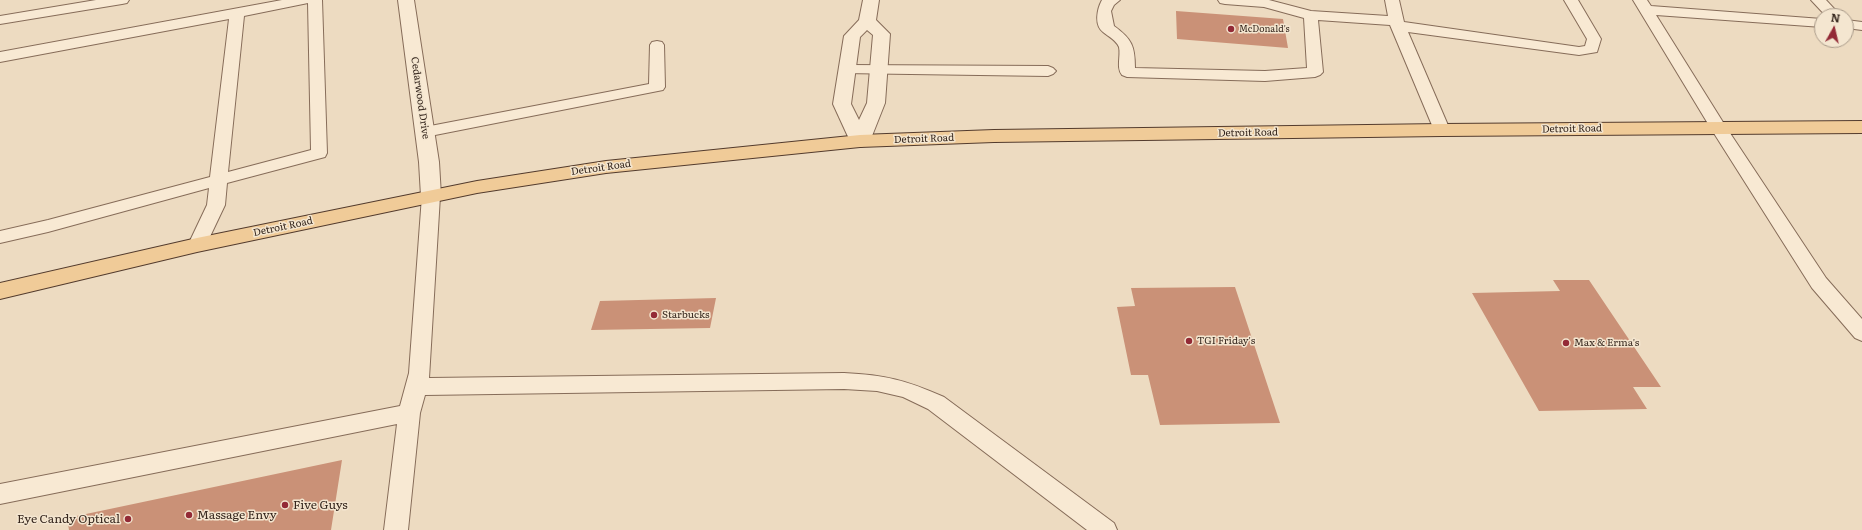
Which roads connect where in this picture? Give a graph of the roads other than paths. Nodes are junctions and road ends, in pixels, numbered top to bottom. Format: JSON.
{"nodes":[{"id":1,"x":122,"y":0,"type":"edge"},
{"id":2,"x":304,"y":0,"type":"edge"},
{"id":3,"x":315,"y":0,"type":"edge"},
{"id":4,"x":406,"y":0,"type":"edge"},
{"id":5,"x":871,"y":0,"type":"edge"},
{"id":6,"x":1113,"y":0,"type":"edge"},
{"id":7,"x":1225,"y":0,"type":"edge"},
{"id":8,"x":1392,"y":0,"type":"edge"},
{"id":9,"x":1571,"y":0,"type":"edge"},
{"id":10,"x":1818,"y":0,"type":"edge"},
{"id":11,"x":1643,"y":5,"type":"edge"},
{"id":12,"x":1826,"y":8,"type":"edge"},
{"id":13,"x":237,"y":13,"type":"junction"},
{"id":14,"x":1311,"y":15,"type":"junction"},
{"id":15,"x":0,"y":20,"type":"edge"},
{"id":16,"x":867,"y":21,"type":"junction"},
{"id":17,"x":1814,"y":22,"type":"edge"},
{"id":18,"x":1397,"y":23,"type":"junction"},
{"id":19,"x":657,"y":45,"type":"dead end"},
{"id":20,"x":0,"y":56,"type":"edge"},
{"id":21,"x":847,"y":70,"type":"junction"},
{"id":22,"x":879,"y":70,"type":"junction"},
{"id":23,"x":1048,"y":71,"type":"dead end"},
{"id":24,"x":1862,"y":127,"type":"edge"},
{"id":25,"x":1718,"y":128,"type":"junction"},
{"id":26,"x":1442,"y":130,"type":"junction"},
{"id":27,"x":424,"y":132,"type":"junction"},
{"id":28,"x":860,"y":141,"type":"junction"},
{"id":29,"x":219,"y":180,"type":"junction"},
{"id":30,"x":431,"y":196,"type":"junction"},
{"id":31,"x":0,"y":237,"type":"edge"},
{"id":32,"x":197,"y":245,"type":"junction"},
{"id":33,"x":0,"y":291,"type":"edge"},
{"id":34,"x":1862,"y":333,"type":"edge"},
{"id":35,"x":416,"y":387,"type":"junction"},
{"id":36,"x":408,"y":413,"type":"junction"},
{"id":37,"x":0,"y":494,"type":"edge"},
{"id":38,"x":396,"y":530,"type":"edge"},
{"id":39,"x":1104,"y":530,"type":"edge"}],
"edges":[{"from":1,"to":15,"type":"lane"},
{"from":2,"to":13,"type":"lane"},
{"from":3,"to":29,"type":"lane"},
{"from":4,"to":27,"type":"street","name":"Cedarwood Drive"},
{"from":5,"to":16,"type":"street"},
{"from":6,"to":14,"type":"lane"},
{"from":7,"to":14,"type":"lane"},
{"from":8,"to":18,"type":"lane"},
{"from":9,"to":18,"type":"lane"},
{"from":10,"to":12,"type":"lane"},
{"from":11,"to":17,"type":"lane"},
{"from":11,"to":25,"type":"lane"},
{"from":13,"to":20,"type":"lane"},
{"from":13,"to":29,"type":"lane"},
{"from":14,"to":18,"type":"lane"},
{"from":16,"to":21,"type":"street"},
{"from":16,"to":22,"type":"street"},
{"from":18,"to":26,"type":"lane"},
{"from":19,"to":27,"type":"lane"},
{"from":21,"to":22,"type":"lane"},
{"from":21,"to":28,"type":"street"},
{"from":22,"to":23,"type":"lane"},
{"from":22,"to":28,"type":"street"},
{"from":24,"to":25,"type":"main road","name":"Detroit Road"},
{"from":25,"to":26,"type":"main road","name":"Detroit Road"},
{"from":25,"to":34,"type":"lane"},
{"from":26,"to":28,"type":"main road","name":"Detroit Road"},
{"from":27,"to":30,"type":"street","name":"Cedarwood Drive"},
{"from":28,"to":30,"type":"main road","name":"Detroit Road"},
{"from":29,"to":31,"type":"lane"},
{"from":29,"to":32,"type":"lane"},
{"from":30,"to":32,"type":"main road","name":"Detroit Road"},
{"from":30,"to":35,"type":"lane"},
{"from":32,"to":33,"type":"main road","name":"Detroit Road"},
{"from":35,"to":36,"type":"lane"},
{"from":35,"to":39,"type":"lane"},
{"from":36,"to":37,"type":"lane"},
{"from":36,"to":38,"type":"lane"}]}
